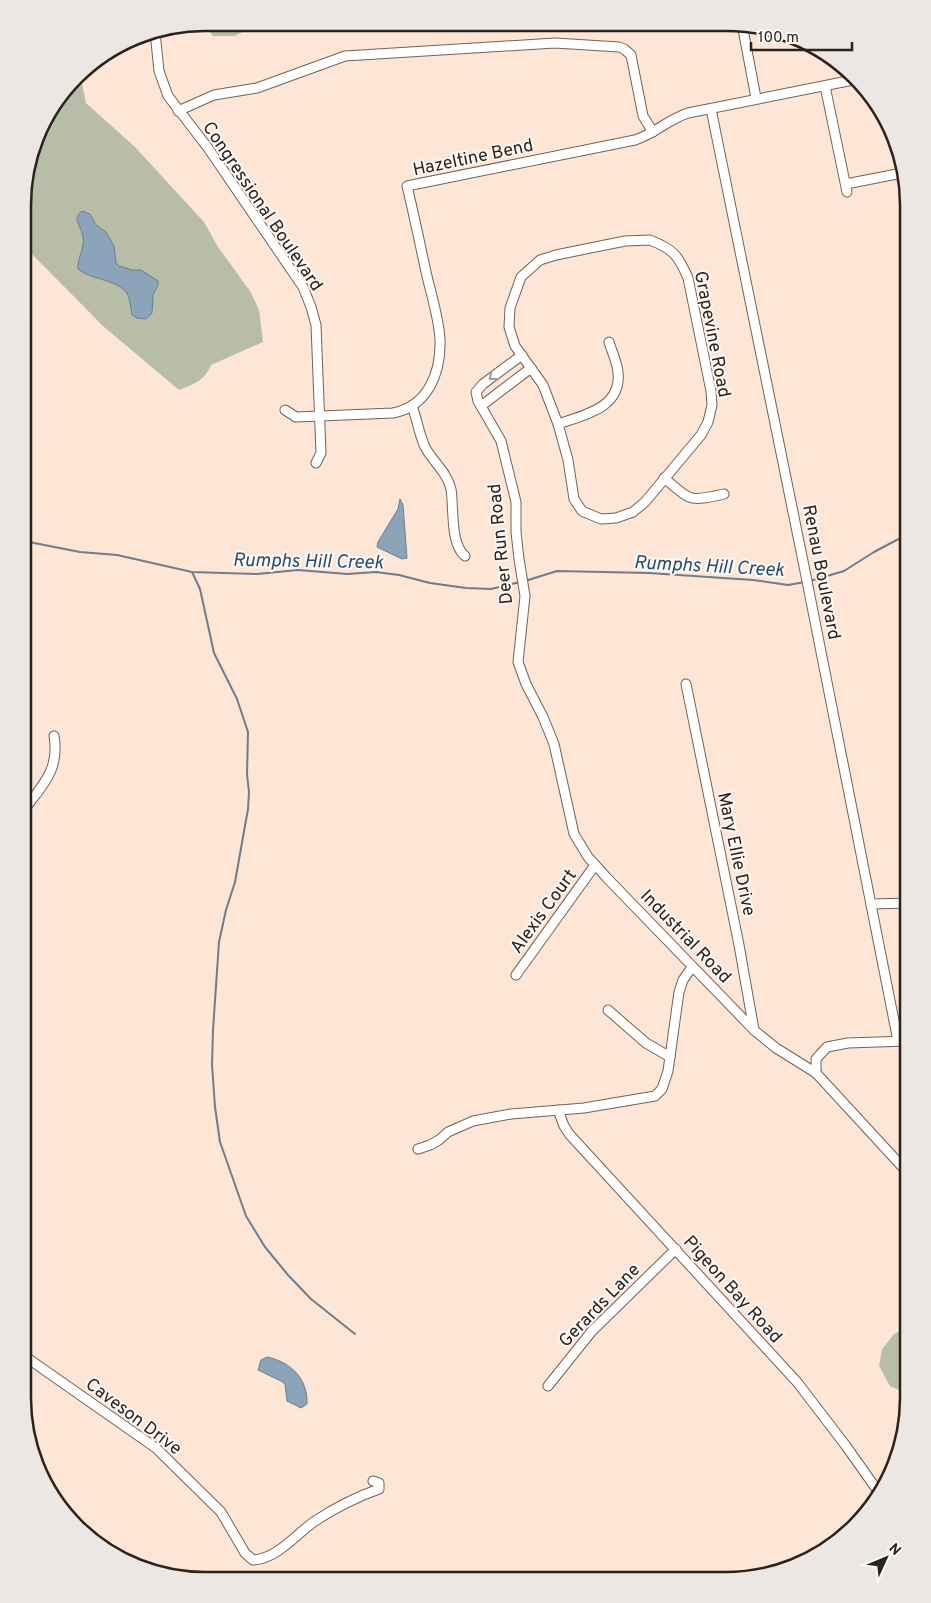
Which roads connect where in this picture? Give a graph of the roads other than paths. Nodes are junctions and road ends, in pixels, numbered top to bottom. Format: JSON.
{"nodes":[{"id":1,"x":744,"y":33,"type":"edge"},
{"id":2,"x":156,"y":38,"type":"edge"},
{"id":3,"x":848,"y":81,"type":"edge"},
{"id":4,"x":826,"y":86,"type":"junction"},
{"id":5,"x":756,"y":98,"type":"junction"},
{"id":6,"x":711,"y":109,"type":"junction"},
{"id":7,"x":178,"y":111,"type":"junction"},
{"id":8,"x":652,"y":132,"type":"junction"},
{"id":9,"x":896,"y":174,"type":"edge"},
{"id":10,"x":609,"y":342,"type":"dead end"},
{"id":11,"x":522,"y":355,"type":"junction"},
{"id":12,"x":530,"y":368,"type":"junction"},
{"id":13,"x":412,"y":406,"type":"junction"},
{"id":14,"x":481,"y":406,"type":"junction"},
{"id":15,"x":285,"y":410,"type":"dead end"},
{"id":16,"x":321,"y":416,"type":"junction"},
{"id":17,"x":558,"y":424,"type":"junction"},
{"id":18,"x":316,"y":463,"type":"dead end"},
{"id":19,"x":664,"y":478,"type":"junction"},
{"id":20,"x":724,"y":494,"type":"dead end"},
{"id":21,"x":465,"y":556,"type":"dead end"},
{"id":22,"x":686,"y":684,"type":"dead end"},
{"id":23,"x":54,"y":736,"type":"dead end"},
{"id":24,"x":565,"y":796,"type":"joint"},
{"id":25,"x":31,"y":801,"type":"edge"},
{"id":26,"x":595,"y":865,"type":"junction"},
{"id":27,"x":899,"y":903,"type":"edge"},
{"id":28,"x":871,"y":904,"type":"junction"},
{"id":29,"x":692,"y":967,"type":"junction"},
{"id":30,"x":516,"y":975,"type":"dead end"},
{"id":31,"x":608,"y":1010,"type":"dead end"},
{"id":32,"x":754,"y":1031,"type":"junction"},
{"id":33,"x":898,"y":1041,"type":"joint"},
{"id":34,"x":670,"y":1057,"type":"junction"},
{"id":35,"x":816,"y":1072,"type":"junction"},
{"id":36,"x":558,"y":1110,"type":"junction"},
{"id":37,"x":418,"y":1148,"type":"dead end"},
{"id":38,"x":899,"y":1163,"type":"edge"},
{"id":39,"x":676,"y":1249,"type":"junction"},
{"id":40,"x":31,"y":1361,"type":"edge"},
{"id":41,"x":548,"y":1386,"type":"dead end"},
{"id":42,"x":373,"y":1481,"type":"dead end"},
{"id":43,"x":875,"y":1487,"type":"edge"}],
"edges":[{"from":1,"to":5,"type":"street"},
{"from":2,"to":7,"type":"street","name":"Congressional Boulevard"},
{"from":3,"to":4,"type":"street","name":"Hazeltine Bend"},
{"from":4,"to":5,"type":"street","name":"Hazeltine Bend"},
{"from":4,"to":9,"type":"street"},
{"from":5,"to":6,"type":"street","name":"Hazeltine Bend"},
{"from":6,"to":8,"type":"street","name":"Hazeltine Bend"},
{"from":6,"to":28,"type":"street","name":"Renau Boulevard"},
{"from":7,"to":8,"type":"street"},
{"from":7,"to":16,"type":"street","name":"Congressional Boulevard"},
{"from":8,"to":13,"type":"street","name":"Hazeltine Bend"},
{"from":10,"to":17,"type":"street"},
{"from":11,"to":12,"type":"street","name":"Grapevine Road"},
{"from":11,"to":14,"type":"street","one_way":true},
{"from":11,"to":19,"type":"street","name":"Grapevine Road"},
{"from":12,"to":14,"type":"street"},
{"from":12,"to":17,"type":"street","name":"Grapevine Road"},
{"from":13,"to":16,"type":"street","name":"Hazeltine Bend"},
{"from":13,"to":21,"type":"street"},
{"from":14,"to":24,"type":"street","name":"Deer Run Road"},
{"from":15,"to":16,"type":"street","name":"Hazeltine Bend"},
{"from":16,"to":18,"type":"street","name":"Congressional Boulevard"},
{"from":17,"to":19,"type":"street","name":"Grapevine Road"},
{"from":19,"to":20,"type":"street"},
{"from":22,"to":32,"type":"street","name":"Mary Ellie Drive"},
{"from":23,"to":25,"type":"street"},
{"from":24,"to":26,"type":"street","name":"Industrial Road"},
{"from":26,"to":29,"type":"street","name":"Industrial Road"},
{"from":26,"to":30,"type":"street","name":"Alexis Court"},
{"from":27,"to":28,"type":"street"},
{"from":28,"to":33,"type":"street","name":"Renau Boulevard"},
{"from":29,"to":32,"type":"street","name":"Industrial Road"},
{"from":29,"to":34,"type":"street"},
{"from":31,"to":34,"type":"street"},
{"from":32,"to":35,"type":"street","name":"Industrial Road"},
{"from":33,"to":35,"type":"street"},
{"from":34,"to":36,"type":"street"},
{"from":35,"to":38,"type":"street","name":"Industrial Road"},
{"from":36,"to":37,"type":"street"},
{"from":36,"to":39,"type":"street","name":"Pigeon Bay Road"},
{"from":39,"to":41,"type":"street","name":"Gerards Lane"},
{"from":39,"to":43,"type":"street","name":"Pigeon Bay Road"},
{"from":40,"to":42,"type":"street","name":"Caveson Drive"}]}
